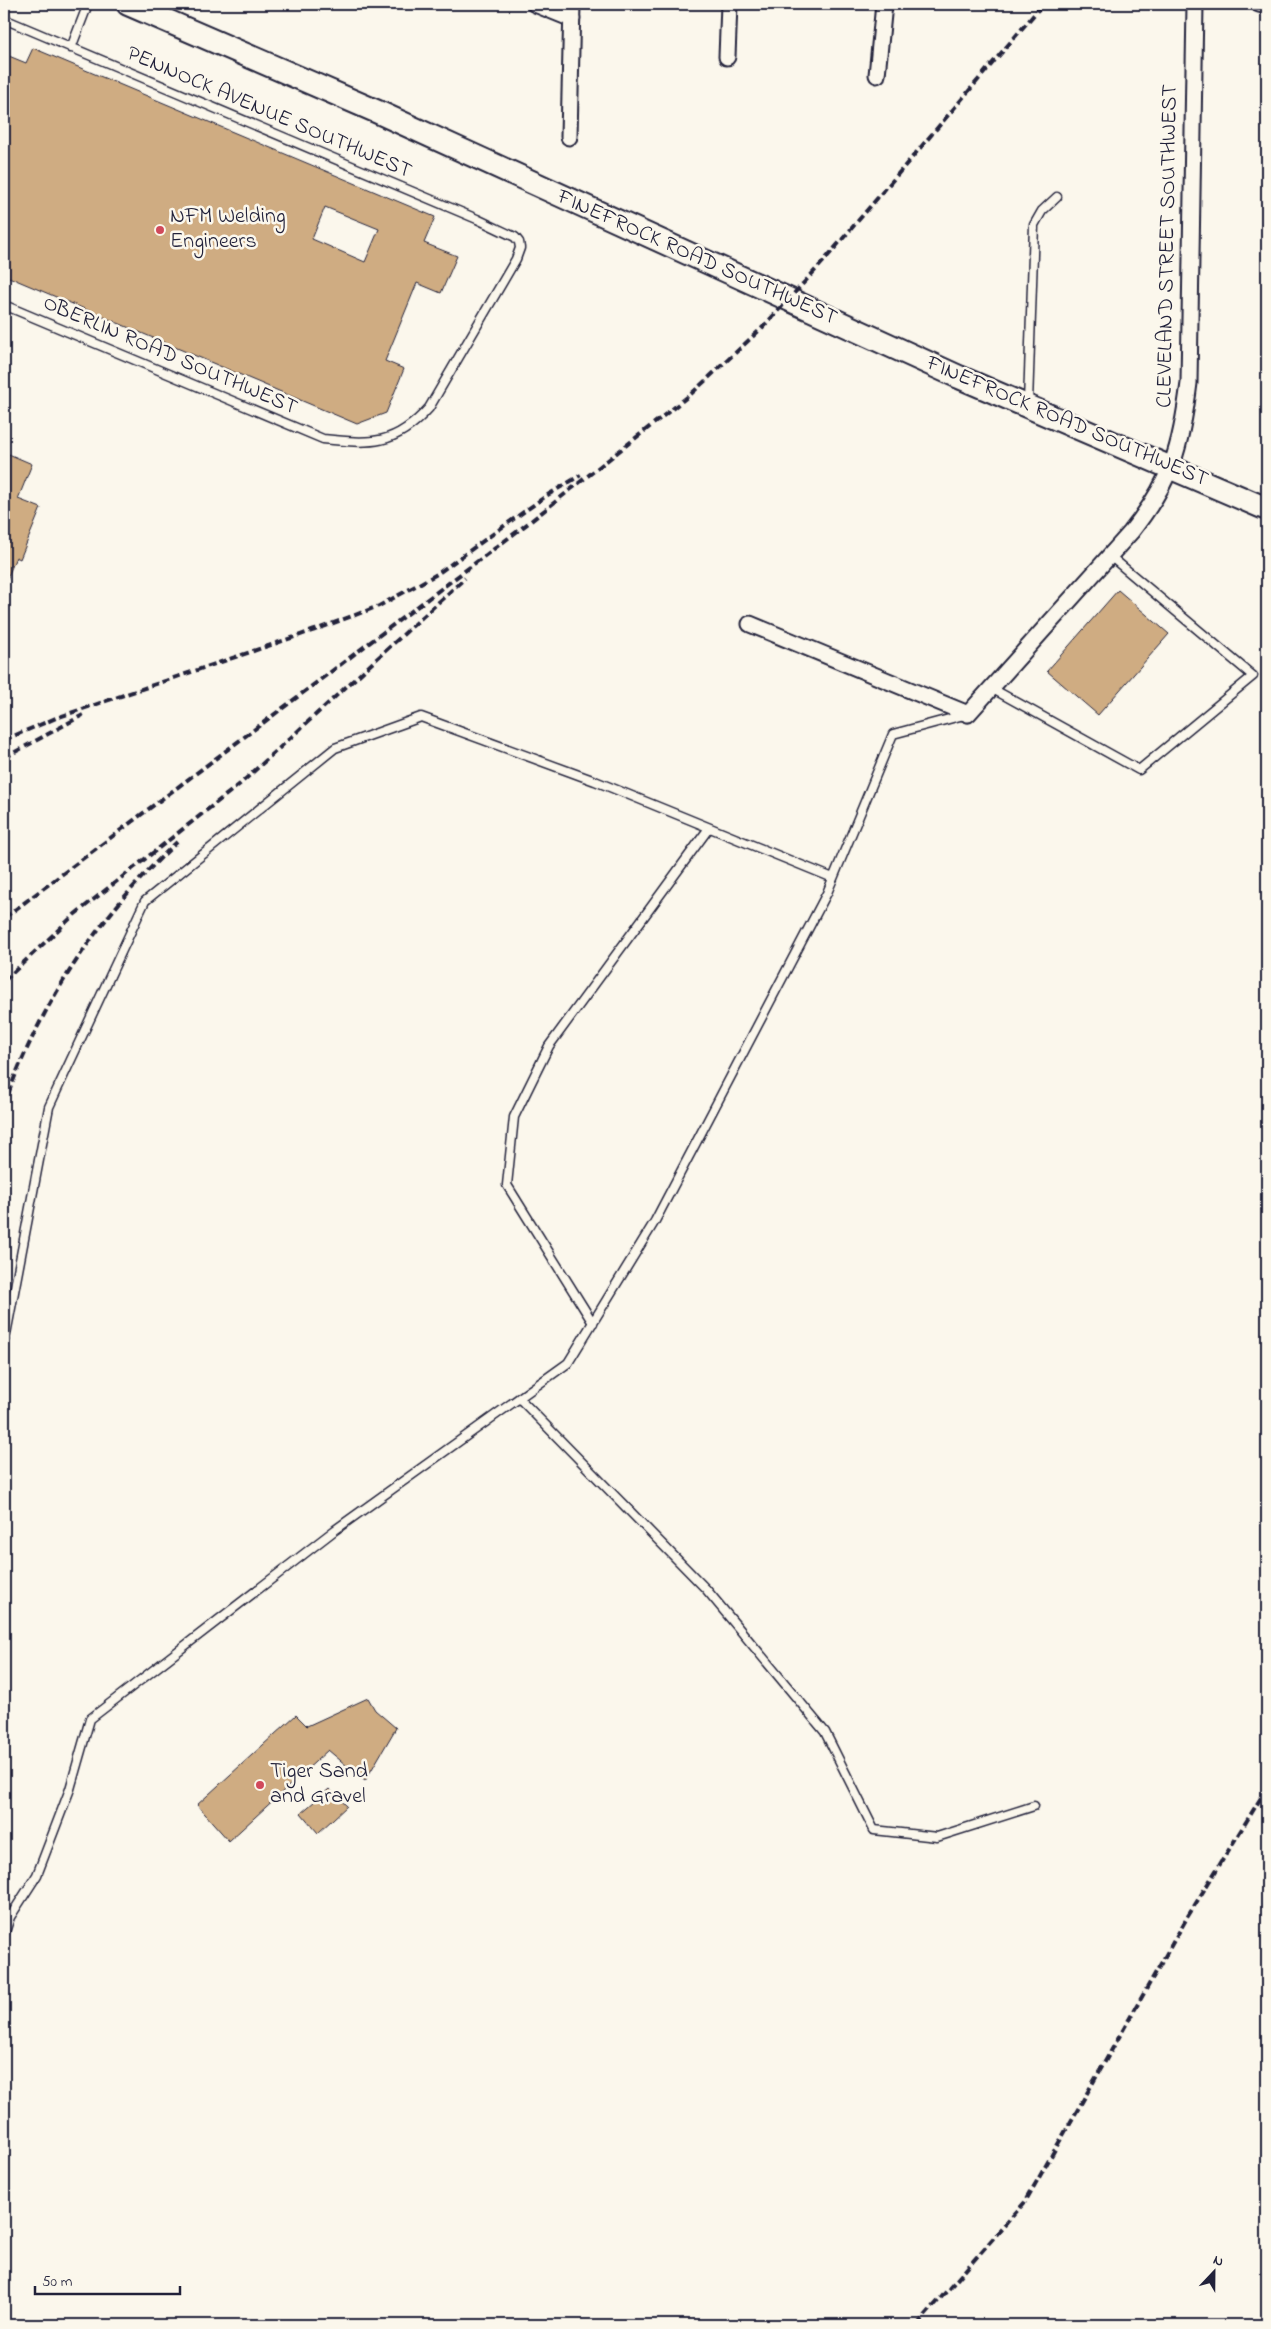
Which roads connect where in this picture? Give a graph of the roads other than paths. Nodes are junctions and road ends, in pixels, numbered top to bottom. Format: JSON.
{"nodes":[{"id":1,"x":88,"y":4,"type":"edge"},
{"id":2,"x":128,"y":4,"type":"edge"},
{"id":3,"x":536,"y":4,"type":"edge"},
{"id":4,"x":729,"y":4,"type":"edge"},
{"id":5,"x":884,"y":4,"type":"edge"},
{"id":6,"x":1195,"y":4,"type":"edge"},
{"id":7,"x":1259,"y":4,"type":"edge"},
{"id":8,"x":1267,"y":6,"type":"edge"},
{"id":9,"x":572,"y":11,"type":"edge"},
{"id":10,"x":4,"y":19,"type":"edge"},
{"id":11,"x":71,"y":48,"type":"junction"},
{"id":12,"x":727,"y":57,"type":"dead end"},
{"id":13,"x":877,"y":75,"type":"dead end"},
{"id":14,"x":569,"y":137,"type":"dead end"},
{"id":15,"x":1057,"y":197,"type":"dead end"},
{"id":16,"x":520,"y":242,"type":"joint"},
{"id":17,"x":4,"y":305,"type":"edge"},
{"id":18,"x":1028,"y":406,"type":"junction"},
{"id":19,"x":1172,"y":467,"type":"junction"},
{"id":20,"x":1267,"y":508,"type":"edge"},
{"id":21,"x":1110,"y":556,"type":"junction"},
{"id":22,"x":750,"y":624,"type":"dead end"},
{"id":23,"x":991,"y":688,"type":"junction"},
{"id":24,"x":968,"y":714,"type":"junction"},
{"id":25,"x":709,"y":828,"type":"junction"},
{"id":26,"x":833,"y":878,"type":"junction"},
{"id":27,"x":593,"y":1323,"type":"junction"},
{"id":28,"x":4,"y":1345,"type":"edge"},
{"id":29,"x":519,"y":1398,"type":"junction"},
{"id":30,"x":1034,"y":1806,"type":"dead end"},
{"id":31,"x":4,"y":1908,"type":"edge"},
{"id":32,"x":10,"y":1917,"type":"junction"},
{"id":33,"x":4,"y":1935,"type":"edge"}],
"edges":[{"from":1,"to":11,"type":"lane"},
{"from":2,"to":18,"type":"main road","name":"FINEFROCK ROAD SOUTHWEST"},
{"from":3,"to":9,"type":"street"},
{"from":4,"to":12,"type":"street"},
{"from":5,"to":13,"type":"street"},
{"from":6,"to":19,"type":"street","name":"CLEVELAND STREET SOUTHWEST"},
{"from":7,"to":8,"type":"street"},
{"from":9,"to":14,"type":"street"},
{"from":10,"to":11,"type":"lane","name":"PENNOCK AVENUE SOUTHWEST"},
{"from":11,"to":16,"type":"lane","name":"PENNOCK AVENUE SOUTHWEST"},
{"from":15,"to":18,"type":"lane"},
{"from":16,"to":17,"type":"lane","name":"OBERLIN ROAD SOUTHWEST"},
{"from":18,"to":19,"type":"main road","name":"FINEFROCK ROAD SOUTHWEST"},
{"from":19,"to":20,"type":"main road","name":"FINEFROCK ROAD SOUTHWEST"},
{"from":19,"to":21,"type":"street","name":"CLEVELAND STREET SOUTHWEST"},
{"from":21,"to":23,"type":"street","name":"CLEVELAND STREET SOUTHWEST"},
{"from":21,"to":23,"type":"lane"},
{"from":22,"to":24,"type":"street"},
{"from":23,"to":24,"type":"street","name":"CLEVELAND STREET SOUTHWEST"},
{"from":24,"to":26,"type":"lane"},
{"from":25,"to":26,"type":"lane"},
{"from":25,"to":27,"type":"lane"},
{"from":25,"to":28,"type":"lane"},
{"from":26,"to":27,"type":"lane"},
{"from":27,"to":29,"type":"lane"},
{"from":29,"to":30,"type":"lane"},
{"from":29,"to":32,"type":"lane"},
{"from":31,"to":32,"type":"lane"},
{"from":32,"to":33,"type":"lane"}]}
